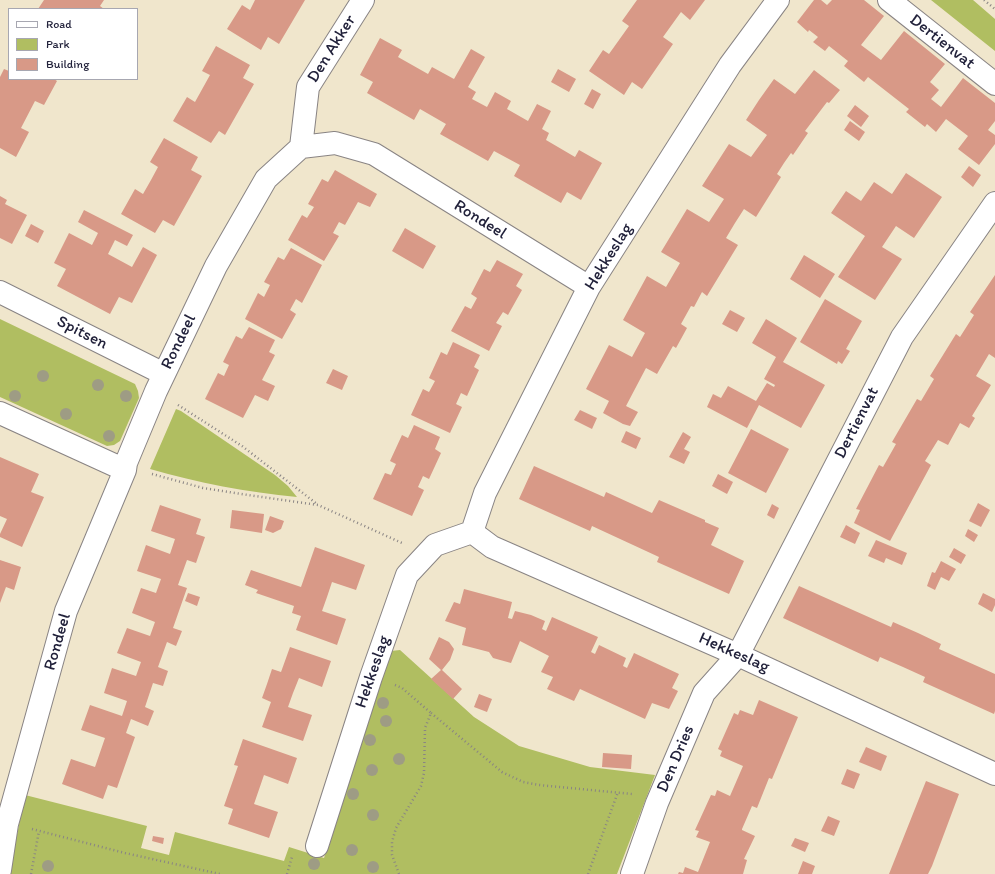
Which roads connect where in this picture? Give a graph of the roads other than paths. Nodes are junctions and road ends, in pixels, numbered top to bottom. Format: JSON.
{"nodes":[{"id":1,"x":363,"y":0,"type":"edge"},
{"id":2,"x":778,"y":0,"type":"edge"},
{"id":3,"x":889,"y":0,"type":"edge"},
{"id":4,"x":995,"y":84,"type":"edge"},
{"id":5,"x":301,"y":147,"type":"junction"},
{"id":6,"x":995,"y":204,"type":"edge"},
{"id":7,"x":589,"y":287,"type":"junction"},
{"id":8,"x":0,"y":292,"type":"edge"},
{"id":9,"x":160,"y":382,"type":"junction"},
{"id":10,"x":0,"y":413,"type":"edge"},
{"id":11,"x":125,"y":467,"type":"junction"},
{"id":12,"x":472,"y":532,"type":"junction"},
{"id":13,"x":738,"y":655,"type":"junction"},
{"id":14,"x":995,"y":774,"type":"edge"},
{"id":15,"x":317,"y":846,"type":"dead end"},
{"id":16,"x":0,"y":870,"type":"edge"},
{"id":17,"x":632,"y":874,"type":"edge"}],
"edges":[{"from":1,"to":5,"type":"street","name":"Den Akker"},
{"from":2,"to":7,"type":"street","name":"Hekkeslag"},
{"from":3,"to":4,"type":"street","name":"Dertienvat"},
{"from":5,"to":7,"type":"street","name":"Rondeel"},
{"from":5,"to":9,"type":"street","name":"Rondeel"},
{"from":6,"to":13,"type":"street","name":"Dertienvat"},
{"from":7,"to":12,"type":"street","name":"Hekkeslag"},
{"from":8,"to":9,"type":"street","name":"Spitsen"},
{"from":9,"to":11,"type":"street","name":"Rondeel"},
{"from":10,"to":11,"type":"street"},
{"from":11,"to":16,"type":"street","name":"Rondeel"},
{"from":12,"to":13,"type":"street","name":"Hekkeslag"},
{"from":12,"to":15,"type":"street","name":"Hekkeslag"},
{"from":13,"to":14,"type":"street","name":"Hekkeslag"},
{"from":13,"to":17,"type":"street","name":"Den Dries"}]}
